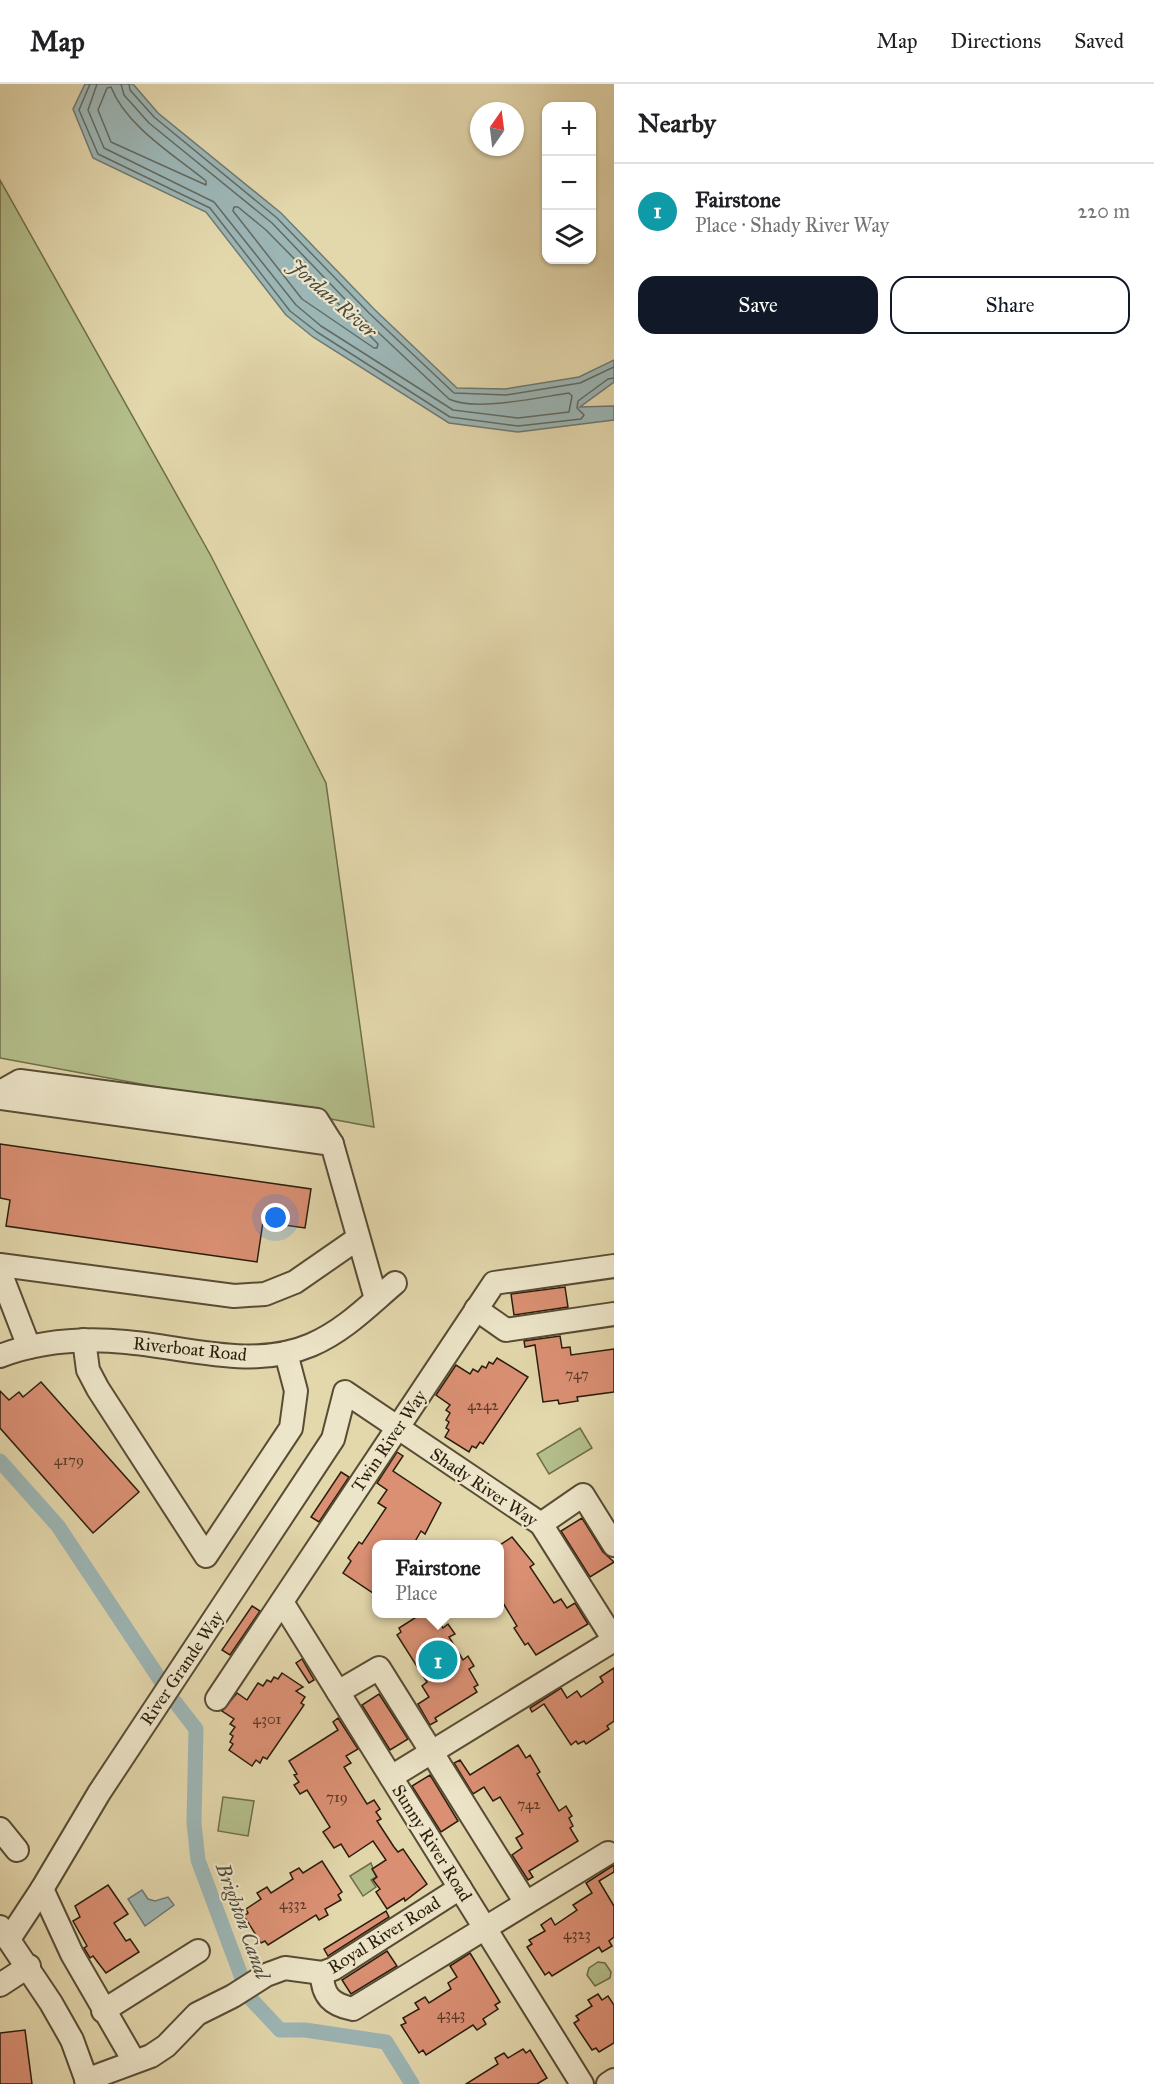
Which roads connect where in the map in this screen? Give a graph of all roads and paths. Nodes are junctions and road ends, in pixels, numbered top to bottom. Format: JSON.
{"nodes":[{"id":1,"x":0,"y":1092,"type":"edge"},
{"id":2,"x":0,"y":1098,"type":"edge"},
{"id":3,"x":332,"y":1144,"type":"junction"},
{"id":4,"x":357,"y":1239,"type":"junction"},
{"id":5,"x":0,"y":1265,"type":"edge"},
{"id":6,"x":614,"y":1266,"type":"edge"},
{"id":7,"x":0,"y":1272,"type":"edge"},
{"id":8,"x":395,"y":1283,"type":"dead end"},
{"id":9,"x":376,"y":1299,"type":"junction"},
{"id":10,"x":476,"y":1309,"type":"junction"},
{"id":11,"x":614,"y":1314,"type":"edge"},
{"id":12,"x":84,"y":1340,"type":"junction"},
{"id":13,"x":30,"y":1347,"type":"junction"},
{"id":14,"x":286,"y":1353,"type":"junction"},
{"id":15,"x":0,"y":1356,"type":"edge"},
{"id":16,"x":345,"y":1392,"type":"joint"},
{"id":17,"x":398,"y":1429,"type":"junction"},
{"id":18,"x":541,"y":1524,"type":"junction"},
{"id":19,"x":614,"y":1545,"type":"edge"},
{"id":20,"x":282,"y":1602,"type":"junction"},
{"id":21,"x":614,"y":1640,"type":"edge"},
{"id":22,"x":338,"y":1692,"type":"junction"},
{"id":23,"x":217,"y":1699,"type":"dead end"},
{"id":24,"x":431,"y":1751,"type":"junction"},
{"id":25,"x":391,"y":1777,"type":"junction"},
{"id":26,"x":0,"y":1829,"type":"edge"},
{"id":27,"x":17,"y":1850,"type":"dead end"},
{"id":28,"x":608,"y":1853,"type":"dead end"},
{"id":29,"x":460,"y":1888,"type":"junction"},
{"id":30,"x":42,"y":1889,"type":"junction"},
{"id":31,"x":526,"y":1903,"type":"junction"},
{"id":32,"x":485,"y":1928,"type":"junction"},
{"id":33,"x":4,"y":1933,"type":"edge"},
{"id":34,"x":198,"y":1951,"type":"dead end"},
{"id":35,"x":28,"y":1966,"type":"junction"},
{"id":36,"x":322,"y":1973,"type":"junction"},
{"id":37,"x":0,"y":1985,"type":"edge"},
{"id":38,"x":103,"y":2011,"type":"junction"},
{"id":39,"x":134,"y":2061,"type":"junction"},
{"id":40,"x":614,"y":2080,"type":"edge"},
{"id":41,"x":87,"y":2082,"type":"edge"},
{"id":42,"x":582,"y":2084,"type":"edge"},
{"id":43,"x":608,"y":2084,"type":"edge"}],
"edges":[{"from":1,"to":3,"type":"street"},
{"from":2,"to":3,"type":"street"},
{"from":3,"to":4,"type":"street"},
{"from":4,"to":5,"type":"street"},
{"from":4,"to":9,"type":"street"},
{"from":6,"to":10,"type":"street","name":"Twin River Way"},
{"from":7,"to":13,"type":"street"},
{"from":8,"to":9,"type":"street","name":"Riverboat Road"},
{"from":9,"to":14,"type":"street","name":"Riverboat Road"},
{"from":10,"to":11,"type":"street"},
{"from":10,"to":17,"type":"street","name":"Twin River Way"},
{"from":12,"to":13,"type":"street","name":"Riverboat Road"},
{"from":12,"to":14,"type":"street","name":"Riverboat Road"},
{"from":12,"to":14,"type":"street"},
{"from":13,"to":15,"type":"street","name":"Riverboat Road"},
{"from":16,"to":17,"type":"street","name":"Shady River Way"},
{"from":16,"to":30,"type":"street","name":"River Grande Way"},
{"from":17,"to":18,"type":"street","name":"Shady River Way"},
{"from":17,"to":20,"type":"street","name":"Twin River Way"},
{"from":18,"to":19,"type":"street"},
{"from":18,"to":21,"type":"street","name":"Shady River Way"},
{"from":20,"to":22,"type":"street","name":"Sunny River Road"},
{"from":20,"to":23,"type":"street","name":"Twin River Way"},
{"from":21,"to":24,"type":"street","name":"Shady River Way"},
{"from":22,"to":24,"type":"street"},
{"from":22,"to":25,"type":"street","name":"Sunny River Road"},
{"from":24,"to":25,"type":"street","name":"Shady River Way"},
{"from":24,"to":31,"type":"street"},
{"from":25,"to":29,"type":"street","name":"Sunny River Road"},
{"from":26,"to":27,"type":"street"},
{"from":28,"to":31,"type":"street"},
{"from":29,"to":32,"type":"street","name":"Sunny River Road"},
{"from":29,"to":36,"type":"street","name":"Royal River Road"},
{"from":30,"to":33,"type":"street","name":"River Grande Way"},
{"from":30,"to":38,"type":"street"},
{"from":31,"to":32,"type":"street"},
{"from":32,"to":36,"type":"street"},
{"from":32,"to":42,"type":"street","name":"Sunny River Road"},
{"from":33,"to":35,"type":"street"},
{"from":34,"to":38,"type":"street"},
{"from":35,"to":37,"type":"street"},
{"from":35,"to":41,"type":"street"},
{"from":36,"to":39,"type":"street","name":"Royal River Road"},
{"from":38,"to":39,"type":"street"},
{"from":39,"to":41,"type":"street","name":"Royal River Road"},
{"from":40,"to":43,"type":"street"}]}
